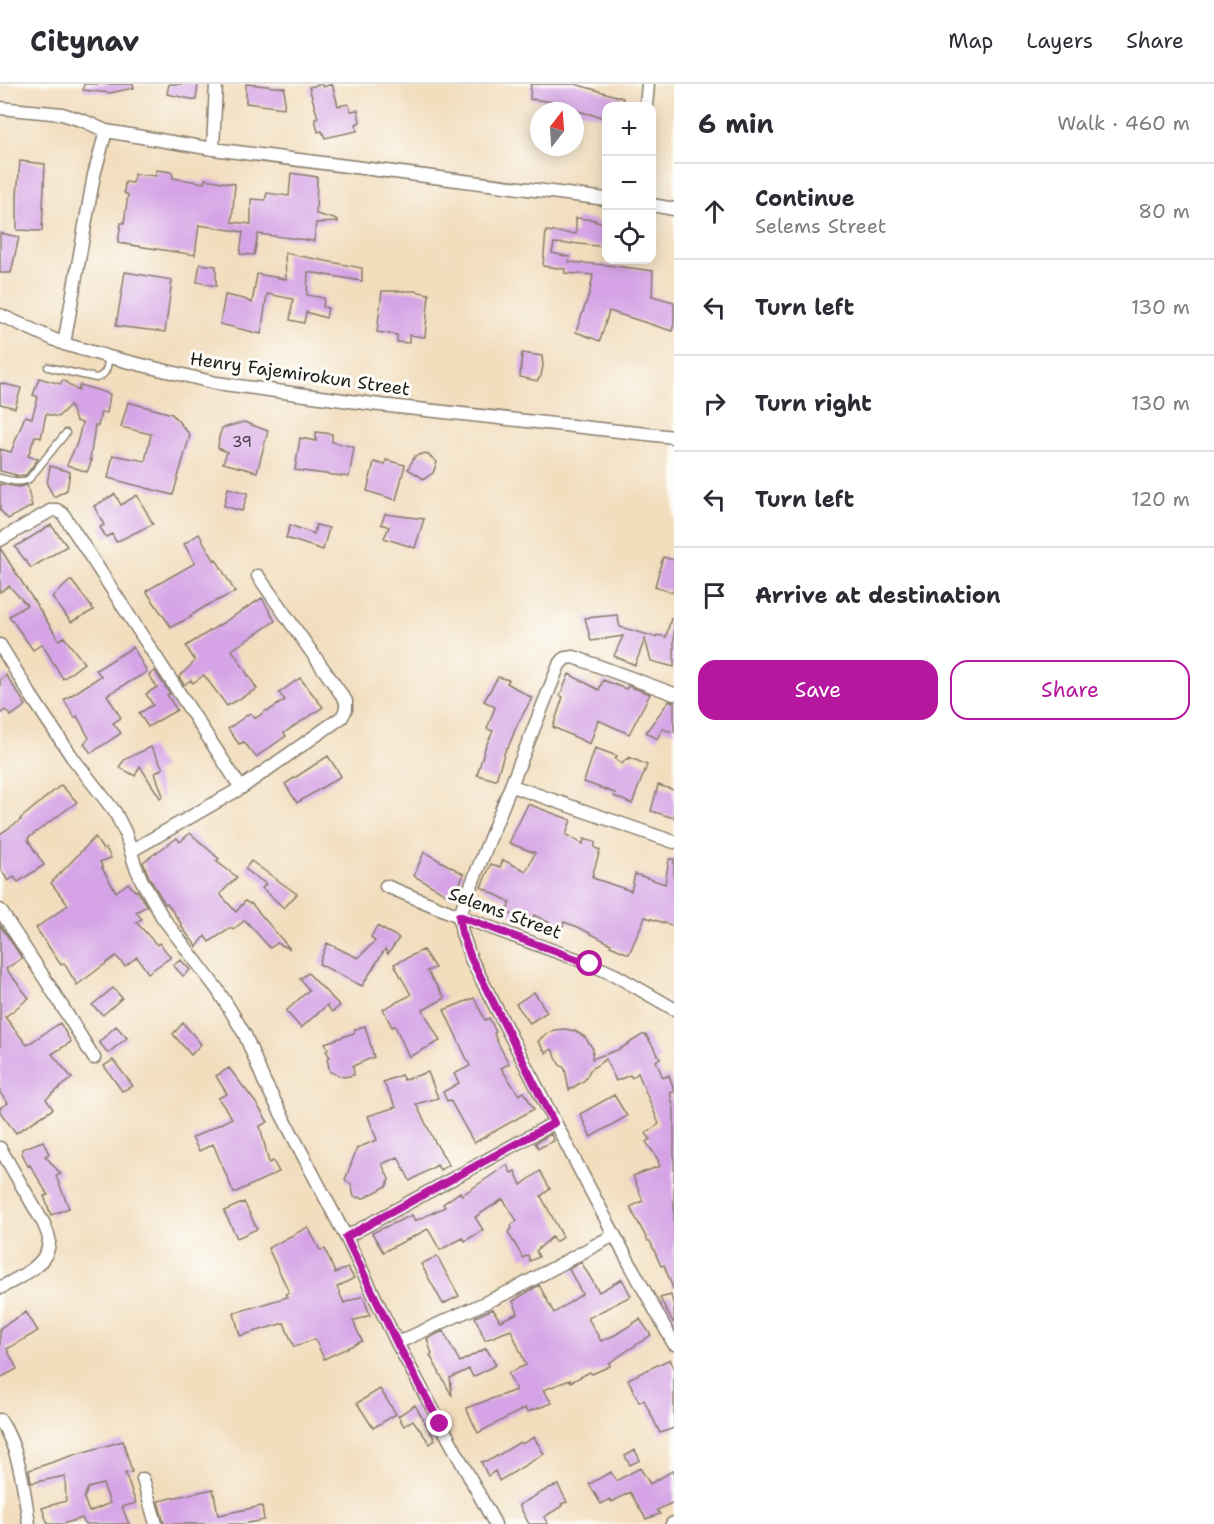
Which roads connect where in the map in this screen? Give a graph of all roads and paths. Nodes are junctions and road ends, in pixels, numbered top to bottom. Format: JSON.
{"nodes":[{"id":1,"x":216,"y":84,"type":"edge"},
{"id":2,"x":648,"y":84,"type":"edge"},
{"id":3,"x":646,"y":102,"type":"edge"},
{"id":4,"x":0,"y":108,"type":"edge"},
{"id":5,"x":106,"y":131,"type":"junction"},
{"id":6,"x":213,"y":149,"type":"junction"},
{"id":7,"x":602,"y":198,"type":"edge"},
{"id":8,"x":656,"y":206,"type":"edge"},
{"id":9,"x":674,"y":209,"type":"edge"},
{"id":10,"x":0,"y":315,"type":"edge"},
{"id":11,"x":64,"y":344,"type":"junction"},
{"id":12,"x":108,"y":357,"type":"junction"},
{"id":13,"x":48,"y":367,"type":"dead end"},
{"id":14,"x":66,"y":433,"type":"dead end"},
{"id":15,"x":674,"y":437,"type":"edge"},
{"id":16,"x":0,"y":478,"type":"edge"},
{"id":17,"x":0,"y":540,"type":"edge"},
{"id":18,"x":258,"y":576,"type":"dead end"},
{"id":19,"x":0,"y":645,"type":"edge"},
{"id":20,"x":674,"y":694,"type":"edge"},
{"id":21,"x":512,"y":786,"type":"junction"},
{"id":22,"x":241,"y":788,"type":"junction"},
{"id":23,"x":674,"y":842,"type":"edge"},
{"id":24,"x":131,"y":851,"type":"junction"},
{"id":25,"x":386,"y":886,"type":"dead end"},
{"id":26,"x":0,"y":910,"type":"edge"},
{"id":27,"x":459,"y":916,"type":"junction"},
{"id":28,"x":674,"y":1009,"type":"edge"},
{"id":29,"x":94,"y":1058,"type":"dead end"},
{"id":30,"x":554,"y":1123,"type":"junction"},
{"id":31,"x":0,"y":1148,"type":"edge"},
{"id":32,"x":614,"y":1235,"type":"junction"},
{"id":33,"x":346,"y":1237,"type":"junction"},
{"id":34,"x":0,"y":1288,"type":"edge"},
{"id":35,"x":397,"y":1343,"type":"junction"},
{"id":36,"x":674,"y":1344,"type":"edge"},
{"id":37,"x":0,"y":1420,"type":"edge"},
{"id":38,"x":143,"y":1479,"type":"dead end"},
{"id":39,"x":29,"y":1524,"type":"edge"},
{"id":40,"x":156,"y":1524,"type":"edge"},
{"id":41,"x":495,"y":1524,"type":"edge"}],
"edges":[{"from":1,"to":6,"type":"street"},
{"from":2,"to":3,"type":"street"},
{"from":4,"to":5,"type":"street"},
{"from":5,"to":6,"type":"street"},
{"from":5,"to":11,"type":"street"},
{"from":6,"to":7,"type":"street"},
{"from":8,"to":9,"type":"street"},
{"from":10,"to":11,"type":"street","name":"Henry Fajemirokun Street"},
{"from":11,"to":12,"type":"street","name":"Henry Fajemirokun Street"},
{"from":12,"to":13,"type":"lane"},
{"from":12,"to":15,"type":"street","name":"Henry Fajemirokun Street"},
{"from":14,"to":16,"type":"lane"},
{"from":17,"to":22,"type":"street"},
{"from":18,"to":22,"type":"street"},
{"from":19,"to":24,"type":"street"},
{"from":20,"to":21,"type":"street"},
{"from":21,"to":23,"type":"street"},
{"from":21,"to":27,"type":"street"},
{"from":22,"to":24,"type":"street"},
{"from":24,"to":33,"type":"street"},
{"from":25,"to":27,"type":"street","name":"Selems Street"},
{"from":26,"to":29,"type":"street"},
{"from":27,"to":28,"type":"street","name":"Selems Street"},
{"from":27,"to":30,"type":"street"},
{"from":30,"to":32,"type":"street"},
{"from":30,"to":33,"type":"street"},
{"from":31,"to":34,"type":"street"},
{"from":32,"to":35,"type":"street"},
{"from":32,"to":36,"type":"street"},
{"from":33,"to":35,"type":"street"},
{"from":35,"to":41,"type":"street"},
{"from":37,"to":39,"type":"street"},
{"from":38,"to":40,"type":"street"}]}
